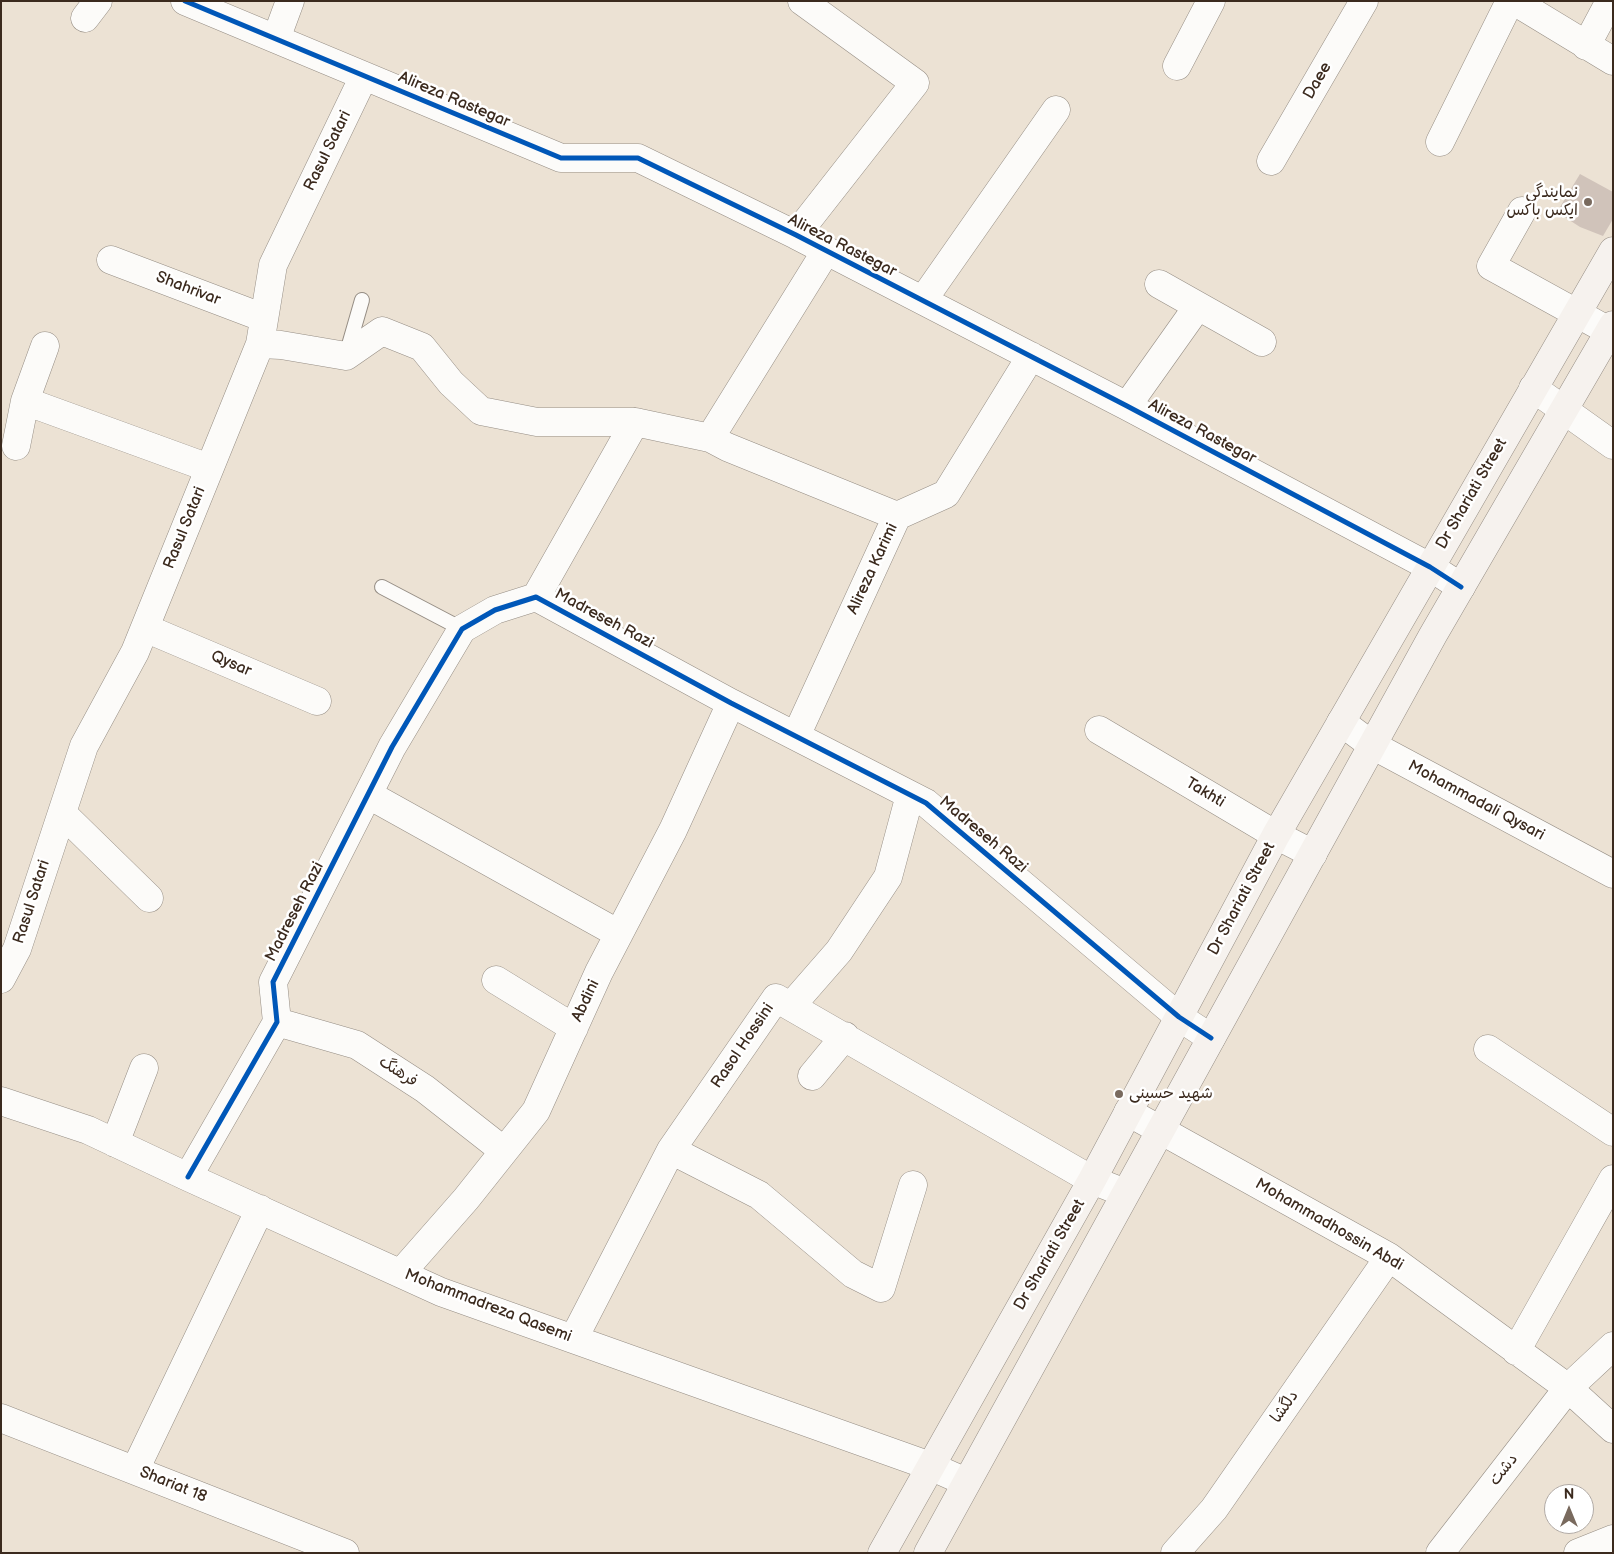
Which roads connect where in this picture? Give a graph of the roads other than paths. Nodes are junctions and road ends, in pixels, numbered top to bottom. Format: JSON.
{"nodes":[{"id":1,"x":185,"y":1,"type":"edge"},
{"id":2,"x":290,"y":1,"type":"edge"},
{"id":3,"x":802,"y":1,"type":"edge"},
{"id":4,"x":1211,"y":1,"type":"edge"},
{"id":5,"x":1364,"y":1,"type":"edge"},
{"id":6,"x":1510,"y":1,"type":"edge"},
{"id":7,"x":1514,"y":1,"type":"edge"},
{"id":8,"x":1610,"y":1,"type":"edge"},
{"id":9,"x":276,"y":39,"type":"junction"},
{"id":10,"x":1586,"y":46,"type":"junction"},
{"id":11,"x":1613,"y":61,"type":"edge"},
{"id":12,"x":1177,"y":66,"type":"dead end"},
{"id":13,"x":364,"y":76,"type":"junction"},
{"id":14,"x":1056,"y":110,"type":"dead end"},
{"id":15,"x":1440,"y":142,"type":"dead end"},
{"id":16,"x":1271,"y":162,"type":"dead end"},
{"id":17,"x":1522,"y":211,"type":"dead end"},
{"id":18,"x":796,"y":235,"type":"junction"},
{"id":19,"x":1613,"y":250,"type":"edge"},
{"id":20,"x":826,"y":251,"type":"junction"},
{"id":21,"x":111,"y":260,"type":"dead end"},
{"id":22,"x":1159,"y":284,"type":"dead end"},
{"id":23,"x":362,"y":300,"type":"dead end"},
{"id":24,"x":922,"y":300,"type":"junction"},
{"id":25,"x":1198,"y":306,"type":"junction"},
{"id":26,"x":1575,"y":313,"type":"junction"},
{"id":27,"x":1611,"y":328,"type":"edge"},
{"id":28,"x":262,"y":331,"type":"junction"},
{"id":29,"x":1262,"y":342,"type":"dead end"},
{"id":30,"x":45,"y":346,"type":"dead end"},
{"id":31,"x":346,"y":356,"type":"junction"},
{"id":32,"x":1031,"y":356,"type":"junction"},
{"id":33,"x":1533,"y":388,"type":"junction"},
{"id":34,"x":25,"y":401,"type":"junction"},
{"id":35,"x":1127,"y":406,"type":"junction"},
{"id":36,"x":1564,"y":410,"type":"junction"},
{"id":37,"x":635,"y":422,"type":"junction"},
{"id":38,"x":710,"y":438,"type":"junction"},
{"id":39,"x":1613,"y":445,"type":"edge"},
{"id":40,"x":16,"y":446,"type":"dead end"},
{"id":41,"x":209,"y":468,"type":"junction"},
{"id":42,"x":897,"y":516,"type":"junction"},
{"id":43,"x":1430,"y":567,"type":"junction"},
{"id":44,"x":382,"y":587,"type":"dead end"},
{"id":45,"x":1460,"y":587,"type":"junction"},
{"id":46,"x":536,"y":597,"type":"junction"},
{"id":47,"x":145,"y":628,"type":"junction"},
{"id":48,"x":462,"y":629,"type":"junction"},
{"id":49,"x":317,"y":701,"type":"dead end"},
{"id":50,"x":731,"y":702,"type":"junction"},
{"id":51,"x":1341,"y":722,"type":"junction"},
{"id":52,"x":1099,"y":730,"type":"dead end"},
{"id":53,"x":796,"y":736,"type":"junction"},
{"id":54,"x":1372,"y":745,"type":"junction"},
{"id":55,"x":369,"y":795,"type":"junction"},
{"id":56,"x":910,"y":795,"type":"junction"},
{"id":57,"x":62,"y":813,"type":"junction"},
{"id":58,"x":1276,"y":836,"type":"junction"},
{"id":59,"x":1313,"y":854,"type":"junction"},
{"id":60,"x":1613,"y":874,"type":"edge"},
{"id":61,"x":149,"y":898,"type":"dead end"},
{"id":62,"x":619,"y":934,"type":"junction"},
{"id":63,"x":1,"y":979,"type":"edge"},
{"id":64,"x":496,"y":980,"type":"dead end"},
{"id":65,"x":791,"y":1006,"type":"junction"},
{"id":66,"x":1179,"y":1017,"type":"junction"},
{"id":67,"x":277,"y":1022,"type":"junction"},
{"id":68,"x":574,"y":1028,"type":"junction"},
{"id":69,"x":845,"y":1036,"type":"junction"},
{"id":70,"x":1211,"y":1038,"type":"junction"},
{"id":71,"x":1488,"y":1049,"type":"dead end"},
{"id":72,"x":144,"y":1068,"type":"dead end"},
{"id":73,"x":812,"y":1076,"type":"dead end"},
{"id":74,"x":1,"y":1101,"type":"edge"},
{"id":75,"x":1128,"y":1112,"type":"junction"},
{"id":76,"x":1160,"y":1129,"type":"junction"},
{"id":77,"x":1613,"y":1132,"type":"edge"},
{"id":78,"x":115,"y":1143,"type":"junction"},
{"id":79,"x":672,"y":1150,"type":"junction"},
{"id":80,"x":504,"y":1152,"type":"junction"},
{"id":81,"x":188,"y":1177,"type":"junction"},
{"id":82,"x":1092,"y":1180,"type":"junction"},
{"id":83,"x":1613,"y":1180,"type":"edge"},
{"id":84,"x":913,"y":1185,"type":"dead end"},
{"id":85,"x":1126,"y":1193,"type":"junction"},
{"id":86,"x":260,"y":1209,"type":"junction"},
{"id":87,"x":1389,"y":1257,"type":"junction"},
{"id":88,"x":401,"y":1273,"type":"junction"},
{"id":89,"x":574,"y":1338,"type":"junction"},
{"id":90,"x":1613,"y":1346,"type":"edge"},
{"id":91,"x":1516,"y":1351,"type":"junction"},
{"id":92,"x":1568,"y":1388,"type":"junction"},
{"id":93,"x":1,"y":1418,"type":"edge"},
{"id":94,"x":1613,"y":1429,"type":"edge"},
{"id":95,"x":930,"y":1466,"type":"junction"},
{"id":96,"x":135,"y":1470,"type":"junction"},
{"id":97,"x":966,"y":1482,"type":"junction"},
{"id":98,"x":1613,"y":1539,"type":"edge"},
{"id":99,"x":345,"y":1553,"type":"edge"},
{"id":100,"x":882,"y":1553,"type":"edge"},
{"id":101,"x":928,"y":1553,"type":"edge"},
{"id":102,"x":1175,"y":1553,"type":"edge"},
{"id":103,"x":1440,"y":1553,"type":"edge"},
{"id":104,"x":1578,"y":1553,"type":"edge"}],
"edges":[{"from":1,"to":9,"type":"street","name":"Alireza Rastegar"},
{"from":2,"to":9,"type":"street"},
{"from":3,"to":18,"type":"street"},
{"from":4,"to":12,"type":"street"},
{"from":5,"to":16,"type":"street","name":"Daee"},
{"from":6,"to":15,"type":"street"},
{"from":7,"to":10,"type":"street"},
{"from":8,"to":10,"type":"street"},
{"from":9,"to":13,"type":"street","name":"Alireza Rastegar"},
{"from":10,"to":11,"type":"street"},
{"from":13,"to":18,"type":"street","name":"Alireza Rastegar"},
{"from":13,"to":28,"type":"street","name":"Rasul Satari"},
{"from":14,"to":24,"type":"street"},
{"from":17,"to":26,"type":"street"},
{"from":18,"to":20,"type":"street","name":"Alireza Rastegar"},
{"from":19,"to":26,"type":"main road","name":"Dr Shariati Street"},
{"from":20,"to":24,"type":"street","name":"Alireza Rastegar"},
{"from":20,"to":38,"type":"street"},
{"from":21,"to":28,"type":"street","name":"Shahrivar"},
{"from":22,"to":25,"type":"street"},
{"from":23,"to":31,"type":"lane"},
{"from":24,"to":32,"type":"street","name":"Alireza Rastegar"},
{"from":25,"to":29,"type":"street"},
{"from":25,"to":35,"type":"street"},
{"from":26,"to":27,"type":"street"},
{"from":26,"to":33,"type":"main road","name":"Dr Shariati Street"},
{"from":27,"to":36,"type":"main road"},
{"from":28,"to":31,"type":"street","name":"Shahrivar"},
{"from":28,"to":41,"type":"street","name":"Rasul Satari"},
{"from":30,"to":34,"type":"street"},
{"from":31,"to":37,"type":"street"},
{"from":32,"to":35,"type":"street","name":"Alireza Rastegar"},
{"from":32,"to":42,"type":"street","name":"Alireza Karimi"},
{"from":33,"to":36,"type":"street"},
{"from":33,"to":43,"type":"main road","name":"Dr Shariati Street"},
{"from":34,"to":40,"type":"street"},
{"from":34,"to":41,"type":"street"},
{"from":35,"to":43,"type":"street","name":"Alireza Rastegar"},
{"from":36,"to":39,"type":"street"},
{"from":36,"to":45,"type":"main road"},
{"from":37,"to":38,"type":"street"},
{"from":37,"to":46,"type":"street"},
{"from":38,"to":42,"type":"street"},
{"from":41,"to":47,"type":"street","name":"Rasul Satari"},
{"from":42,"to":53,"type":"street","name":"Alireza Karimi"},
{"from":43,"to":45,"type":"street","name":"Alireza Rastegar"},
{"from":43,"to":51,"type":"main road","name":"Dr Shariati Street"},
{"from":44,"to":48,"type":"lane"},
{"from":45,"to":54,"type":"main road"},
{"from":46,"to":48,"type":"street","name":"Madreseh Razi"},
{"from":46,"to":50,"type":"street","name":"Madreseh Razi"},
{"from":47,"to":49,"type":"street","name":"Qysar"},
{"from":47,"to":57,"type":"street","name":"Rasul Satari"},
{"from":48,"to":55,"type":"street","name":"Madreseh Razi"},
{"from":50,"to":53,"type":"street","name":"Madreseh Razi"},
{"from":50,"to":62,"type":"street","name":"Abdini"},
{"from":51,"to":54,"type":"street","name":"Mohammadali Qysari"},
{"from":51,"to":58,"type":"main road","name":"Dr Shariati Street"},
{"from":52,"to":58,"type":"street","name":"Takhti"},
{"from":53,"to":56,"type":"street","name":"Madreseh Razi"},
{"from":54,"to":59,"type":"main road"},
{"from":54,"to":60,"type":"street","name":"Mohammadali Qysari"},
{"from":55,"to":62,"type":"street"},
{"from":55,"to":67,"type":"street","name":"Madreseh Razi"},
{"from":56,"to":65,"type":"street"},
{"from":56,"to":66,"type":"street","name":"Madreseh Razi"},
{"from":57,"to":61,"type":"street"},
{"from":57,"to":63,"type":"street","name":"Rasul Satari"},
{"from":58,"to":59,"type":"street","name":"Takhti"},
{"from":58,"to":66,"type":"main road","name":"Dr Shariati Street"},
{"from":59,"to":70,"type":"main road"},
{"from":62,"to":68,"type":"street","name":"Abdini"},
{"from":64,"to":68,"type":"street"},
{"from":65,"to":69,"type":"street","name":"Rasol Hossini"},
{"from":65,"to":79,"type":"street","name":"Rasol Hossini"},
{"from":66,"to":70,"type":"street","name":"Madreseh Razi"},
{"from":66,"to":75,"type":"main road","name":"Dr Shariati Street"},
{"from":67,"to":80,"type":"street","name":"فرهنگ"},
{"from":67,"to":81,"type":"street"},
{"from":68,"to":80,"type":"street","name":"Abdini"},
{"from":69,"to":73,"type":"street"},
{"from":69,"to":82,"type":"street","name":"Rasol Hossini"},
{"from":70,"to":76,"type":"main road"},
{"from":71,"to":77,"type":"street"},
{"from":72,"to":78,"type":"street"},
{"from":74,"to":78,"type":"street","name":"Mohammadreza Qasemi"},
{"from":75,"to":76,"type":"street","name":"Mohammadhossin Abdi"},
{"from":75,"to":82,"type":"main road","name":"Dr Shariati Street"},
{"from":76,"to":85,"type":"main road"},
{"from":76,"to":87,"type":"street","name":"Mohammadhossin Abdi"},
{"from":78,"to":81,"type":"street","name":"Mohammadreza Qasemi"},
{"from":79,"to":84,"type":"street"},
{"from":79,"to":89,"type":"street","name":"Rasol Hossini"},
{"from":80,"to":88,"type":"street","name":"Abdini"},
{"from":81,"to":86,"type":"street","name":"Mohammadreza Qasemi"},
{"from":82,"to":85,"type":"street","name":"Rasol Hossini"},
{"from":82,"to":95,"type":"main road","name":"Dr Shariati Street"},
{"from":83,"to":91,"type":"street"},
{"from":85,"to":97,"type":"main road"},
{"from":86,"to":88,"type":"street","name":"Mohammadreza Qasemi"},
{"from":86,"to":96,"type":"street"},
{"from":87,"to":91,"type":"street","name":"Mohammadhossin Abdi"},
{"from":87,"to":102,"type":"street","name":"دلگشا"},
{"from":88,"to":89,"type":"street","name":"Mohammadreza Qasemi"},
{"from":89,"to":95,"type":"street","name":"Mohammadreza Qasemi"},
{"from":90,"to":92,"type":"street","name":"دشت"},
{"from":91,"to":92,"type":"street","name":"Mohammadhossin Abdi"},
{"from":92,"to":94,"type":"street","name":"Mohammadhossin Abdi"},
{"from":92,"to":103,"type":"street","name":"دشت"},
{"from":93,"to":96,"type":"street","name":"Shariat 18"},
{"from":95,"to":97,"type":"street","name":"Mohammadreza Qasemi"},
{"from":95,"to":100,"type":"main road","name":"Dr Shariati Street"},
{"from":96,"to":99,"type":"street","name":"Shariat 18"},
{"from":97,"to":101,"type":"main road"},
{"from":98,"to":104,"type":"street"}]}
